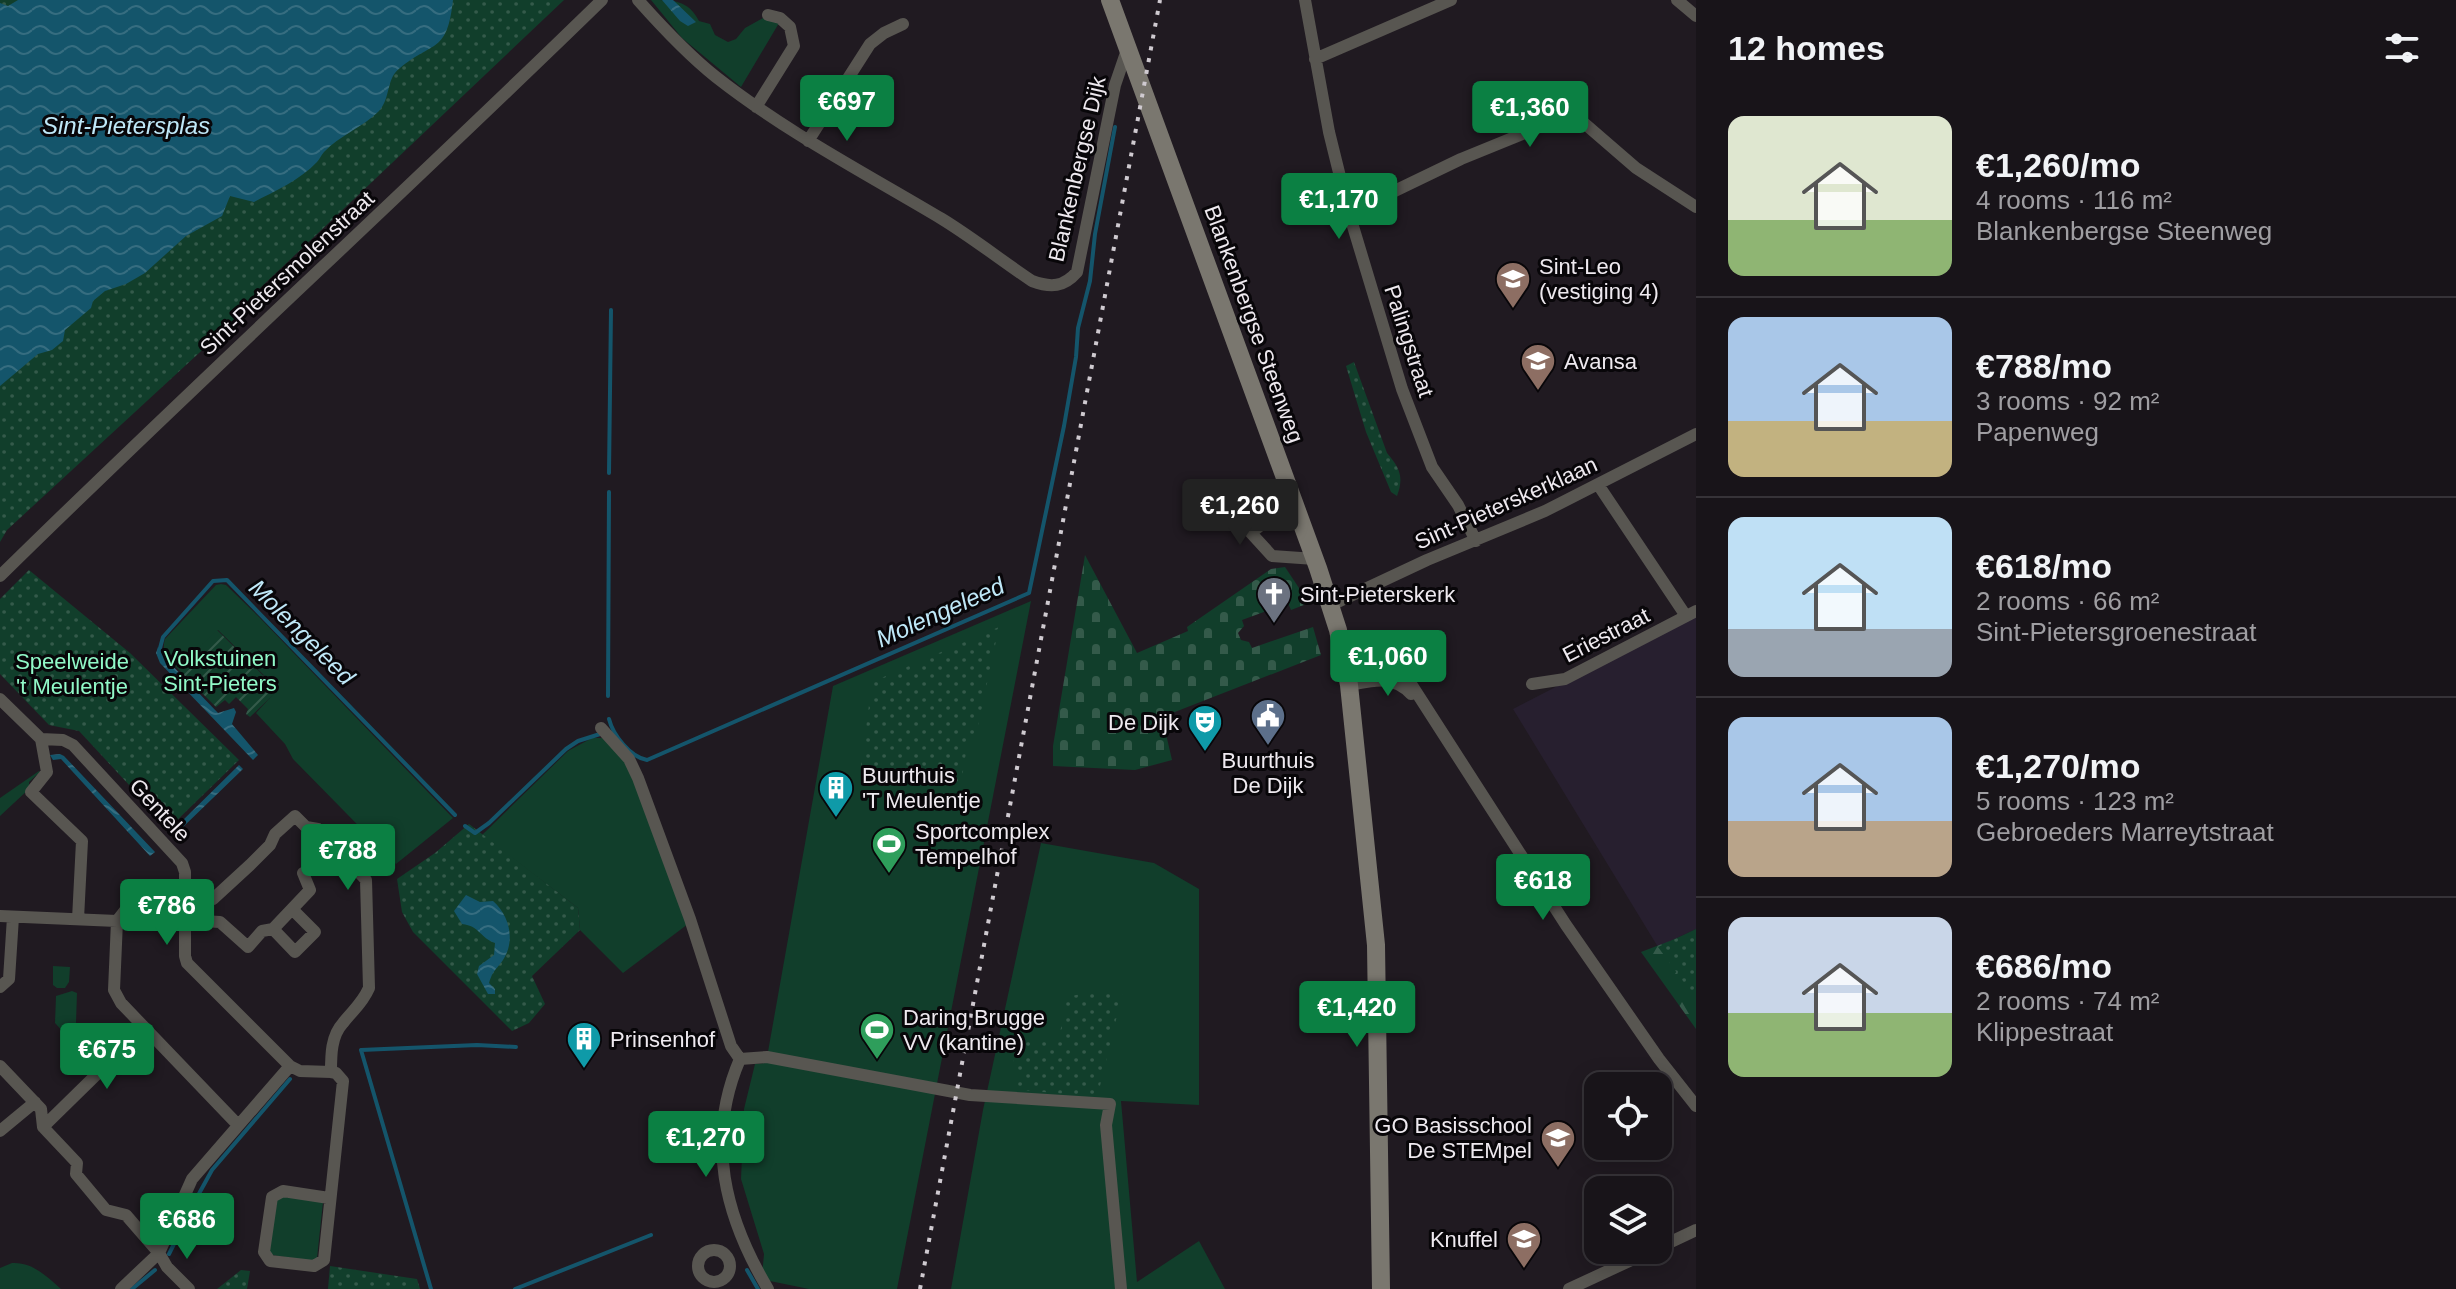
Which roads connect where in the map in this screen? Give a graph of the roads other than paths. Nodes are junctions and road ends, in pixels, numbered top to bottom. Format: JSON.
{"nodes":[{"id":1,"x":602,"y":0,"type":"edge"},
{"id":2,"x":638,"y":0,"type":"edge"},
{"id":3,"x":1305,"y":0,"type":"edge"},
{"id":4,"x":1451,"y":0,"type":"edge"},
{"id":5,"x":1677,"y":0,"type":"edge"},
{"id":6,"x":1113,"y":2,"type":"edge"},
{"id":7,"x":768,"y":15,"type":"dead end"},
{"id":8,"x":1696,"y":16,"type":"edge"},
{"id":9,"x":903,"y":24,"type":"dead end"},
{"id":10,"x":1127,"y":50,"type":"junction"},
{"id":11,"x":1315,"y":59,"type":"junction"},
{"id":12,"x":756,"y":107,"type":"junction"},
{"id":13,"x":808,"y":141,"type":"junction"},
{"id":14,"x":1696,"y":207,"type":"edge"},
{"id":15,"x":1349,"y":213,"type":"junction"},
{"id":16,"x":1696,"y":434,"type":"edge"},
{"id":17,"x":1599,"y":486,"type":"junction"},
{"id":18,"x":1293,"y":499,"type":"junction"},
{"id":19,"x":1476,"y":541,"type":"junction"},
{"id":20,"x":1315,"y":559,"type":"junction"},
{"id":21,"x":0,"y":576,"type":"edge"},
{"id":22,"x":1331,"y":605,"type":"junction"},
{"id":23,"x":1691,"y":614,"type":"edge"},
{"id":24,"x":1345,"y":661,"type":"junction"},
{"id":25,"x":1532,"y":684,"type":"dead end"},
{"id":26,"x":1349,"y":685,"type":"junction"},
{"id":27,"x":0,"y":699,"type":"edge"},
{"id":28,"x":1427,"y":710,"type":"junction"},
{"id":29,"x":601,"y":728,"type":"dead end"},
{"id":30,"x":41,"y":739,"type":"junction"},
{"id":31,"x":303,"y":873,"type":"dead end"},
{"id":32,"x":185,"y":909,"type":"junction"},
{"id":33,"x":293,"y":910,"type":"junction"},
{"id":34,"x":6,"y":916,"type":"edge"},
{"id":35,"x":78,"y":919,"type":"junction"},
{"id":36,"x":117,"y":921,"type":"junction"},
{"id":37,"x":273,"y":929,"type":"junction"},
{"id":38,"x":0,"y":987,"type":"edge"},
{"id":39,"x":144,"y":1028,"type":"junction"},
{"id":40,"x":740,"y":1059,"type":"junction"},
{"id":41,"x":0,"y":1066,"type":"edge"},
{"id":42,"x":290,"y":1066,"type":"junction"},
{"id":43,"x":331,"y":1072,"type":"junction"},
{"id":44,"x":35,"y":1102,"type":"junction"},
{"id":45,"x":1696,"y":1106,"type":"edge"},
{"id":46,"x":238,"y":1125,"type":"junction"},
{"id":47,"x":43,"y":1127,"type":"junction"},
{"id":48,"x":0,"y":1131,"type":"edge"},
{"id":49,"x":329,"y":1198,"type":"junction"},
{"id":50,"x":1696,"y":1230,"type":"edge"},
{"id":51,"x":1672,"y":1241,"type":"edge"},
{"id":52,"x":159,"y":1253,"type":"junction"},
{"id":53,"x":1624,"y":1264,"type":"edge"},
{"id":54,"x":1573,"y":1288,"type":"edge"},
{"id":55,"x":121,"y":1289,"type":"edge"},
{"id":56,"x":189,"y":1289,"type":"edge"},
{"id":57,"x":768,"y":1289,"type":"edge"},
{"id":58,"x":1121,"y":1289,"type":"edge"},
{"id":59,"x":1381,"y":1289,"type":"edge"}],
"edges":[{"from":1,"to":21,"type":"street","name":"Sint-Pietersmolenstraat"},
{"from":2,"to":12,"type":"street","name":"Blankenbergse Dijk"},
{"from":3,"to":11,"type":"street","name":"Palingstraat"},
{"from":4,"to":11,"type":"street"},
{"from":5,"to":8,"type":"street"},
{"from":6,"to":10,"type":"main road","name":"Blankenbergse Steenweg"},
{"from":7,"to":12,"type":"street"},
{"from":9,"to":13,"type":"street"},
{"from":10,"to":13,"type":"street","name":"Blankenbergse Dijk"},
{"from":10,"to":18,"type":"main road","name":"Blankenbergse Steenweg"},
{"from":11,"to":15,"type":"street","name":"Palingstraat"},
{"from":12,"to":13,"type":"street","name":"Blankenbergse Dijk"},
{"from":14,"to":15,"type":"street"},
{"from":15,"to":19,"type":"street","name":"Palingstraat"},
{"from":16,"to":17,"type":"street","name":"Sint-Pieterskerklaan"},
{"from":17,"to":19,"type":"street","name":"Sint-Pieterskerklaan"},
{"from":17,"to":23,"type":"street"},
{"from":18,"to":20,"type":"main road","name":"Blankenbergse Steenweg"},
{"from":18,"to":20,"type":"street"},
{"from":19,"to":22,"type":"street","name":"Sint-Pieterskerklaan"},
{"from":20,"to":22,"type":"main road","name":"Blankenbergse Steenweg"},
{"from":22,"to":24,"type":"main road","name":"Blankenbergse Steenweg"},
{"from":23,"to":25,"type":"street","name":"Eriestraat"},
{"from":24,"to":26,"type":"main road","name":"Blankenbergse Steenweg"},
{"from":24,"to":28,"type":"street"},
{"from":26,"to":28,"type":"street"},
{"from":26,"to":59,"type":"main road","name":"Blankenbergse Steenweg"},
{"from":27,"to":30,"type":"street","name":"Gentele"},
{"from":28,"to":45,"type":"street"},
{"from":29,"to":40,"type":"street"},
{"from":30,"to":32,"type":"street","name":"Gentele"},
{"from":30,"to":35,"type":"street"},
{"from":31,"to":33,"type":"street"},
{"from":32,"to":36,"type":"street"},
{"from":32,"to":37,"type":"street"},
{"from":32,"to":42,"type":"street","name":"Gentele"},
{"from":32,"to":43,"type":"street"},
{"from":33,"to":37,"type":"street"},
{"from":33,"to":37,"type":"street"},
{"from":34,"to":35,"type":"street"},
{"from":34,"to":38,"type":"street"},
{"from":35,"to":36,"type":"street"},
{"from":36,"to":39,"type":"street"},
{"from":39,"to":46,"type":"street"},
{"from":39,"to":47,"type":"street"},
{"from":40,"to":57,"type":"street"},
{"from":40,"to":58,"type":"street"},
{"from":41,"to":44,"type":"street"},
{"from":42,"to":43,"type":"street"},
{"from":42,"to":46,"type":"street"},
{"from":43,"to":49,"type":"street"},
{"from":44,"to":47,"type":"street"},
{"from":44,"to":48,"type":"street"},
{"from":46,"to":52,"type":"street"},
{"from":47,"to":52,"type":"street"},
{"from":49,"to":49,"type":"street"},
{"from":50,"to":51,"type":"street"},
{"from":52,"to":55,"type":"street"},
{"from":52,"to":56,"type":"street"},
{"from":53,"to":54,"type":"street"}]}
